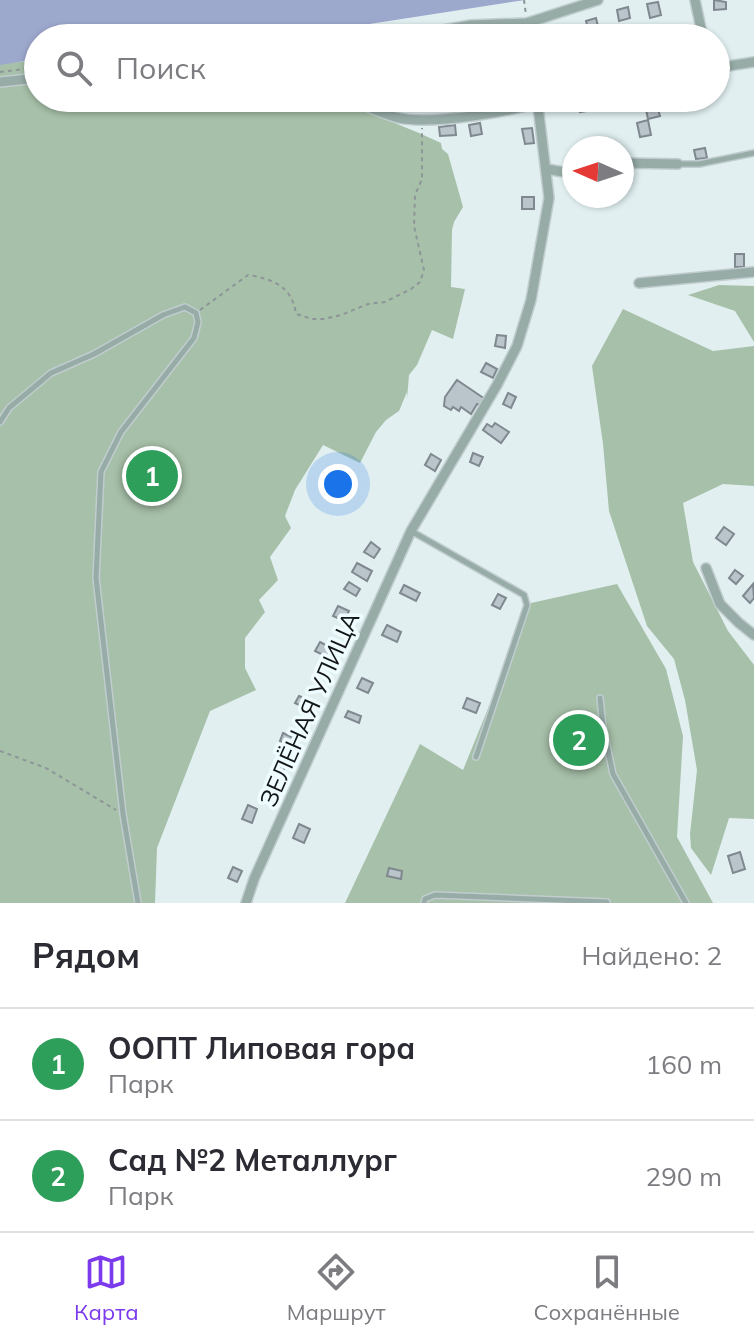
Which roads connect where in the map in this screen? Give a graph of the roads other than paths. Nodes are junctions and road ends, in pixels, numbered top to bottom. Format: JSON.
{"nodes":[{"id":1,"x":598,"y":0,"type":"edge"},
{"id":2,"x":695,"y":0,"type":"edge"},
{"id":3,"x":527,"y":23,"type":"joint"},
{"id":4,"x":499,"y":24,"type":"edge"},
{"id":5,"x":700,"y":24,"type":"edge"},
{"id":6,"x":754,"y":62,"type":"edge"},
{"id":7,"x":730,"y":66,"type":"edge"},
{"id":8,"x":24,"y":80,"type":"edge"},
{"id":9,"x":0,"y":82,"type":"edge"},
{"id":10,"x":384,"y":112,"type":"edge"},
{"id":11,"x":492,"y":112,"type":"edge"},
{"id":12,"x":539,"y":112,"type":"edge"},
{"id":13,"x":754,"y":153,"type":"edge"},
{"id":14,"x":634,"y":163,"type":"edge"},
{"id":15,"x":678,"y":164,"type":"joint"},
{"id":16,"x":547,"y":169,"type":"junction"},
{"id":17,"x":562,"y":172,"type":"edge"},
{"id":18,"x":754,"y":272,"type":"edge"},
{"id":19,"x":639,"y":283,"type":"dead end"},
{"id":20,"x":0,"y":422,"type":"edge"},
{"id":21,"x":411,"y":531,"type":"junction"},
{"id":22,"x":706,"y":568,"type":"dead end"},
{"id":23,"x":754,"y":635,"type":"edge"},
{"id":24,"x":600,"y":698,"type":"dead end"},
{"id":25,"x":476,"y":757,"type":"dead end"},
{"id":26,"x":607,"y":902,"type":"edge"},
{"id":27,"x":138,"y":903,"type":"edge"},
{"id":28,"x":246,"y":903,"type":"edge"},
{"id":29,"x":424,"y":903,"type":"edge"},
{"id":30,"x":686,"y":903,"type":"edge"}],
"edges":[{"from":1,"to":3,"type":"street"},
{"from":2,"to":5,"type":"street"},
{"from":3,"to":4,"type":"street"},
{"from":6,"to":7,"type":"street"},
{"from":8,"to":9,"type":"street"},
{"from":10,"to":11,"type":"street"},
{"from":12,"to":16,"type":"street","name":"ЗЕЛЁНАЯ УЛИЦА"},
{"from":13,"to":15,"type":"lane"},
{"from":14,"to":15,"type":"street"},
{"from":16,"to":17,"type":"street"},
{"from":16,"to":21,"type":"street","name":"ЗЕЛЁНАЯ УЛИЦА"},
{"from":18,"to":19,"type":"street"},
{"from":20,"to":27,"type":"lane"},
{"from":21,"to":25,"type":"lane"},
{"from":21,"to":28,"type":"street","name":"ЗЕЛЁНАЯ УЛИЦА"},
{"from":22,"to":23,"type":"street"},
{"from":24,"to":30,"type":"lane"},
{"from":26,"to":29,"type":"lane"}]}
